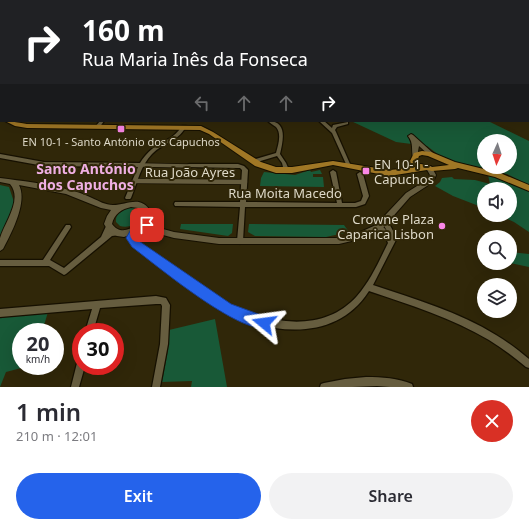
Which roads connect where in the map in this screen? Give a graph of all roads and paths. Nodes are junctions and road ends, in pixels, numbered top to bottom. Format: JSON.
{"nodes":[{"id":1,"x":10,"y":122,"type":"edge"},
{"id":2,"x":101,"y":122,"type":"edge"},
{"id":3,"x":272,"y":122,"type":"edge"},
{"id":4,"x":323,"y":122,"type":"edge"},
{"id":5,"x":346,"y":123,"type":"dead end"},
{"id":6,"x":97,"y":127,"type":"junction"},
{"id":7,"x":184,"y":127,"type":"junction"},
{"id":8,"x":332,"y":131,"type":"junction"},
{"id":9,"x":278,"y":154,"type":"junction"},
{"id":10,"x":0,"y":156,"type":"edge"},
{"id":11,"x":415,"y":157,"type":"junction"},
{"id":12,"x":435,"y":157,"type":"junction"},
{"id":13,"x":254,"y":161,"type":"junction"},
{"id":14,"x":348,"y":164,"type":"junction"},
{"id":15,"x":142,"y":166,"type":"junction"},
{"id":16,"x":189,"y":166,"type":"joint"},
{"id":17,"x":433,"y":168,"type":"junction"},
{"id":18,"x":466,"y":168,"type":"junction"},
{"id":19,"x":286,"y":170,"type":"junction"},
{"id":20,"x":403,"y":171,"type":"junction"},
{"id":21,"x":333,"y":172,"type":"dead end"},
{"id":22,"x":360,"y":174,"type":"dead end"},
{"id":23,"x":0,"y":180,"type":"edge"},
{"id":24,"x":136,"y":181,"type":"junction"},
{"id":25,"x":244,"y":182,"type":"junction"},
{"id":26,"x":25,"y":186,"type":"junction"},
{"id":27,"x":15,"y":188,"type":"junction"},
{"id":28,"x":529,"y":188,"type":"edge"},
{"id":29,"x":131,"y":201,"type":"junction"},
{"id":30,"x":177,"y":204,"type":"dead end"},
{"id":31,"x":243,"y":204,"type":"junction"},
{"id":32,"x":340,"y":205,"type":"junction"},
{"id":33,"x":121,"y":207,"type":"junction"},
{"id":34,"x":107,"y":209,"type":"junction"},
{"id":35,"x":145,"y":221,"type":"junction"},
{"id":36,"x":108,"y":223,"type":"junction"},
{"id":37,"x":382,"y":225,"type":"junction"},
{"id":38,"x":68,"y":227,"type":"dead end"},
{"id":39,"x":136,"y":229,"type":"junction"},
{"id":40,"x":152,"y":229,"type":"junction"},
{"id":41,"x":119,"y":233,"type":"junction"},
{"id":42,"x":131,"y":238,"type":"junction"},
{"id":43,"x":104,"y":239,"type":"junction"},
{"id":44,"x":240,"y":241,"type":"junction"},
{"id":45,"x":0,"y":247,"type":"edge"},
{"id":46,"x":0,"y":263,"type":"edge"},
{"id":47,"x":45,"y":263,"type":"junction"},
{"id":48,"x":368,"y":287,"type":"junction"},
{"id":49,"x":96,"y":305,"type":"junction"},
{"id":50,"x":0,"y":313,"type":"edge"},
{"id":51,"x":91,"y":323,"type":"edge"},
{"id":52,"x":529,"y":364,"type":"edge"},
{"id":53,"x":78,"y":375,"type":"edge"},
{"id":54,"x":377,"y":384,"type":"edge"},
{"id":55,"x":75,"y":387,"type":"edge"},
{"id":56,"x":156,"y":387,"type":"edge"},
{"id":57,"x":324,"y":387,"type":"edge"},
{"id":58,"x":409,"y":387,"type":"edge"}],
"edges":[{"from":1,"to":6,"type":"main road"},
{"from":2,"to":6,"type":"street"},
{"from":3,"to":9,"type":"street"},
{"from":4,"to":8,"type":"street"},
{"from":5,"to":8,"type":"street"},
{"from":6,"to":7,"type":"main road"},
{"from":7,"to":13,"type":"main road"},
{"from":7,"to":15,"type":"street"},
{"from":8,"to":14,"type":"street"},
{"from":9,"to":13,"type":"street"},
{"from":9,"to":19,"type":"street"},
{"from":10,"to":15,"type":"street"},
{"from":11,"to":12,"type":"main road"},
{"from":11,"to":12,"type":"street"},
{"from":11,"to":17,"type":"main road"},
{"from":11,"to":20,"type":"main road"},
{"from":12,"to":17,"type":"main road"},
{"from":12,"to":18,"type":"main road"},
{"from":13,"to":19,"type":"main road"},
{"from":14,"to":19,"type":"main road"},
{"from":14,"to":20,"type":"main road"},
{"from":15,"to":16,"type":"street"},
{"from":15,"to":24,"type":"street"},
{"from":16,"to":25,"type":"street"},
{"from":17,"to":18,"type":"main road"},
{"from":17,"to":20,"type":"main road"},
{"from":17,"to":37,"type":"street"},
{"from":18,"to":28,"type":"main road"},
{"from":21,"to":32,"type":"street"},
{"from":22,"to":32,"type":"street","name":"Rua Moita Macedo"},
{"from":23,"to":27,"type":"street"},
{"from":24,"to":25,"type":"street","name":"Rua João Ayres"},
{"from":24,"to":29,"type":"street"},
{"from":25,"to":31,"type":"street"},
{"from":26,"to":27,"type":"street"},
{"from":26,"to":27,"type":"street"},
{"from":26,"to":34,"type":"street"},
{"from":27,"to":45,"type":"street"},
{"from":29,"to":33,"type":"street"},
{"from":29,"to":35,"type":"street"},
{"from":30,"to":31,"type":"street","name":"Rua Moita Macedo"},
{"from":31,"to":32,"type":"street","name":"Rua Moita Macedo"},
{"from":31,"to":44,"type":"street"},
{"from":33,"to":34,"type":"street"},
{"from":33,"to":36,"type":"street"},
{"from":34,"to":36,"type":"street"},
{"from":35,"to":39,"type":"street"},
{"from":35,"to":40,"type":"street"},
{"from":36,"to":41,"type":"street"},
{"from":36,"to":43,"type":"street"},
{"from":37,"to":44,"type":"street"},
{"from":37,"to":48,"type":"street"},
{"from":38,"to":47,"type":"street"},
{"from":39,"to":40,"type":"street"},
{"from":39,"to":41,"type":"street"},
{"from":39,"to":42,"type":"street"},
{"from":40,"to":44,"type":"street"},
{"from":41,"to":42,"type":"street"},
{"from":41,"to":43,"type":"street"},
{"from":42,"to":48,"type":"street"},
{"from":43,"to":47,"type":"street"},
{"from":46,"to":47,"type":"street"},
{"from":48,"to":52,"type":"street"},
{"from":49,"to":50,"type":"street"},
{"from":49,"to":51,"type":"street"},
{"from":49,"to":56,"type":"street"},
{"from":53,"to":55,"type":"street"},
{"from":54,"to":57,"type":"street"},
{"from":54,"to":58,"type":"street"}]}
